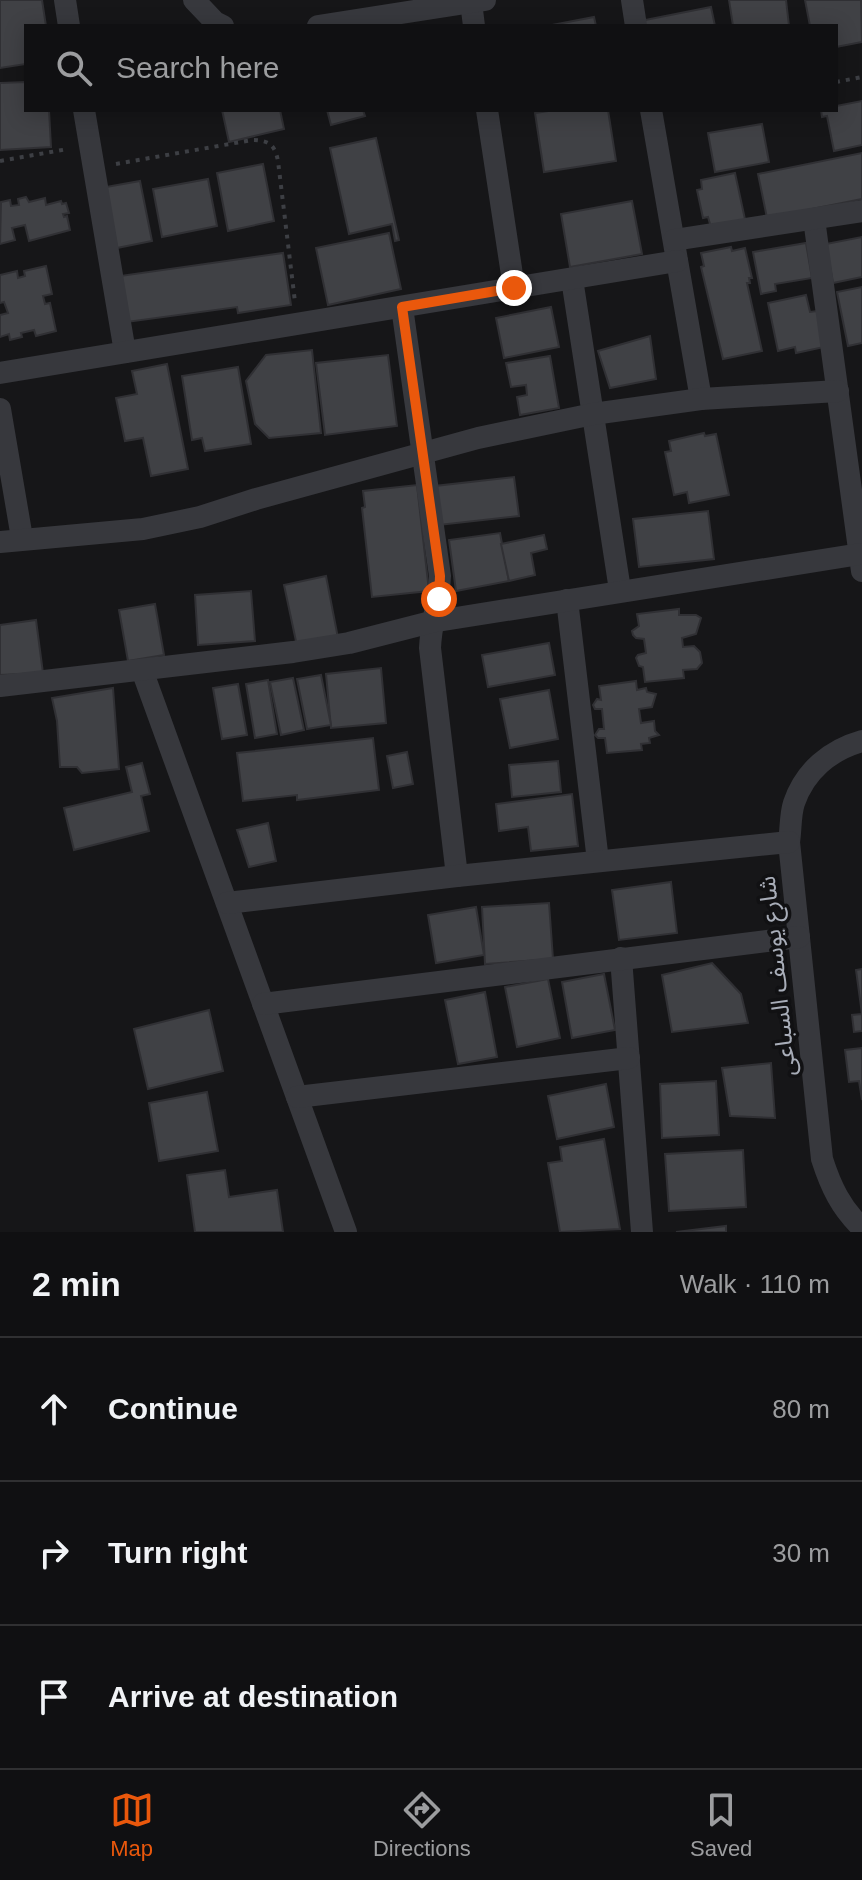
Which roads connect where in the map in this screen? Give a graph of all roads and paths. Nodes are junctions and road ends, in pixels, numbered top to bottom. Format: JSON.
{"nodes":[{"id":1,"x":65,"y":0,"type":"edge"},
{"id":2,"x":194,"y":0,"type":"edge"},
{"id":3,"x":632,"y":0,"type":"edge"},
{"id":4,"x":478,"y":1,"type":"edge"},
{"id":5,"x":69,"y":24,"type":"edge"},
{"id":6,"x":219,"y":24,"type":"edge"},
{"id":7,"x":331,"y":24,"type":"edge"},
{"id":8,"x":474,"y":24,"type":"edge"},
{"id":9,"x":636,"y":24,"type":"edge"},
{"id":10,"x":862,"y":77,"type":"edge"},
{"id":11,"x":838,"y":82,"type":"edge"},
{"id":12,"x":84,"y":112,"type":"edge"},
{"id":13,"x":487,"y":112,"type":"edge"},
{"id":14,"x":651,"y":112,"type":"edge"},
{"id":15,"x":92,"y":156,"type":"junction"},
{"id":16,"x":0,"y":161,"type":"edge"},
{"id":17,"x":862,"y":211,"type":"edge"},
{"id":18,"x":814,"y":219,"type":"junction"},
{"id":19,"x":676,"y":251,"type":"junction"},
{"id":20,"x":572,"y":279,"type":"junction"},
{"id":21,"x":514,"y":288,"type":"junction"},
{"id":22,"x":402,"y":307,"type":"junction"},
{"id":23,"x":297,"y":324,"type":"junction"},
{"id":24,"x":125,"y":352,"type":"junction"},
{"id":25,"x":0,"y":373,"type":"edge"},
{"id":26,"x":701,"y":399,"type":"junction"},
{"id":27,"x":847,"y":403,"type":"edge"},
{"id":28,"x":0,"y":409,"type":"edge"},
{"id":29,"x":593,"y":414,"type":"junction"},
{"id":30,"x":422,"y":453,"type":"junction"},
{"id":31,"x":11,"y":540,"type":"edge"},
{"id":32,"x":861,"y":562,"type":"edge"},
{"id":33,"x":620,"y":590,"type":"junction"},
{"id":34,"x":567,"y":600,"type":"junction"},
{"id":35,"x":431,"y":622,"type":"junction"},
{"id":36,"x":142,"y":670,"type":"junction"},
{"id":37,"x":0,"y":686,"type":"edge"},
{"id":38,"x":862,"y":741,"type":"edge"},
{"id":39,"x":789,"y":842,"type":"junction"},
{"id":40,"x":598,"y":861,"type":"junction"},
{"id":41,"x":457,"y":876,"type":"junction"},
{"id":42,"x":227,"y":903,"type":"junction"},
{"id":43,"x":799,"y":937,"type":"junction"},
{"id":44,"x":621,"y":958,"type":"junction"},
{"id":45,"x":263,"y":1004,"type":"junction"},
{"id":46,"x":629,"y":1058,"type":"junction"},
{"id":47,"x":297,"y":1097,"type":"junction"},
{"id":48,"x":862,"y":1228,"type":"edge"},
{"id":49,"x":346,"y":1232,"type":"edge"},
{"id":50,"x":642,"y":1232,"type":"edge"}],
"edges":[{"from":1,"to":5,"type":"street"},
{"from":2,"to":6,"type":"street"},
{"from":3,"to":9,"type":"street"},
{"from":4,"to":7,"type":"street"},
{"from":4,"to":8,"type":"street"},
{"from":10,"to":11,"type":"path"},
{"from":12,"to":15,"type":"street"},
{"from":13,"to":21,"type":"street"},
{"from":14,"to":19,"type":"street"},
{"from":15,"to":16,"type":"path"},
{"from":15,"to":23,"type":"path"},
{"from":15,"to":24,"type":"street"},
{"from":17,"to":18,"type":"street"},
{"from":18,"to":19,"type":"street"},
{"from":18,"to":27,"type":"street"},
{"from":19,"to":20,"type":"street"},
{"from":19,"to":26,"type":"street"},
{"from":20,"to":21,"type":"street"},
{"from":20,"to":29,"type":"street"},
{"from":21,"to":22,"type":"street"},
{"from":22,"to":23,"type":"street"},
{"from":22,"to":30,"type":"street"},
{"from":23,"to":24,"type":"street"},
{"from":24,"to":25,"type":"street"},
{"from":26,"to":27,"type":"street"},
{"from":26,"to":29,"type":"street"},
{"from":27,"to":32,"type":"street"},
{"from":28,"to":31,"type":"street"},
{"from":29,"to":30,"type":"street"},
{"from":29,"to":33,"type":"street"},
{"from":30,"to":31,"type":"street"},
{"from":30,"to":35,"type":"street"},
{"from":32,"to":33,"type":"street"},
{"from":33,"to":34,"type":"street"},
{"from":34,"to":35,"type":"street"},
{"from":34,"to":40,"type":"street"},
{"from":35,"to":36,"type":"street"},
{"from":35,"to":41,"type":"street"},
{"from":36,"to":37,"type":"street"},
{"from":36,"to":42,"type":"street"},
{"from":38,"to":39,"type":"street","name":"شارع يوسف السباعى"},
{"from":39,"to":40,"type":"street"},
{"from":39,"to":43,"type":"street","name":"شارع يوسف السباعى"},
{"from":40,"to":41,"type":"street"},
{"from":41,"to":42,"type":"street"},
{"from":42,"to":45,"type":"street"},
{"from":43,"to":44,"type":"street"},
{"from":43,"to":48,"type":"street","name":"شارع يوسف السباعى"},
{"from":44,"to":45,"type":"street"},
{"from":44,"to":46,"type":"street"},
{"from":45,"to":47,"type":"street"},
{"from":46,"to":47,"type":"street"},
{"from":46,"to":50,"type":"street"},
{"from":47,"to":49,"type":"street"}]}
